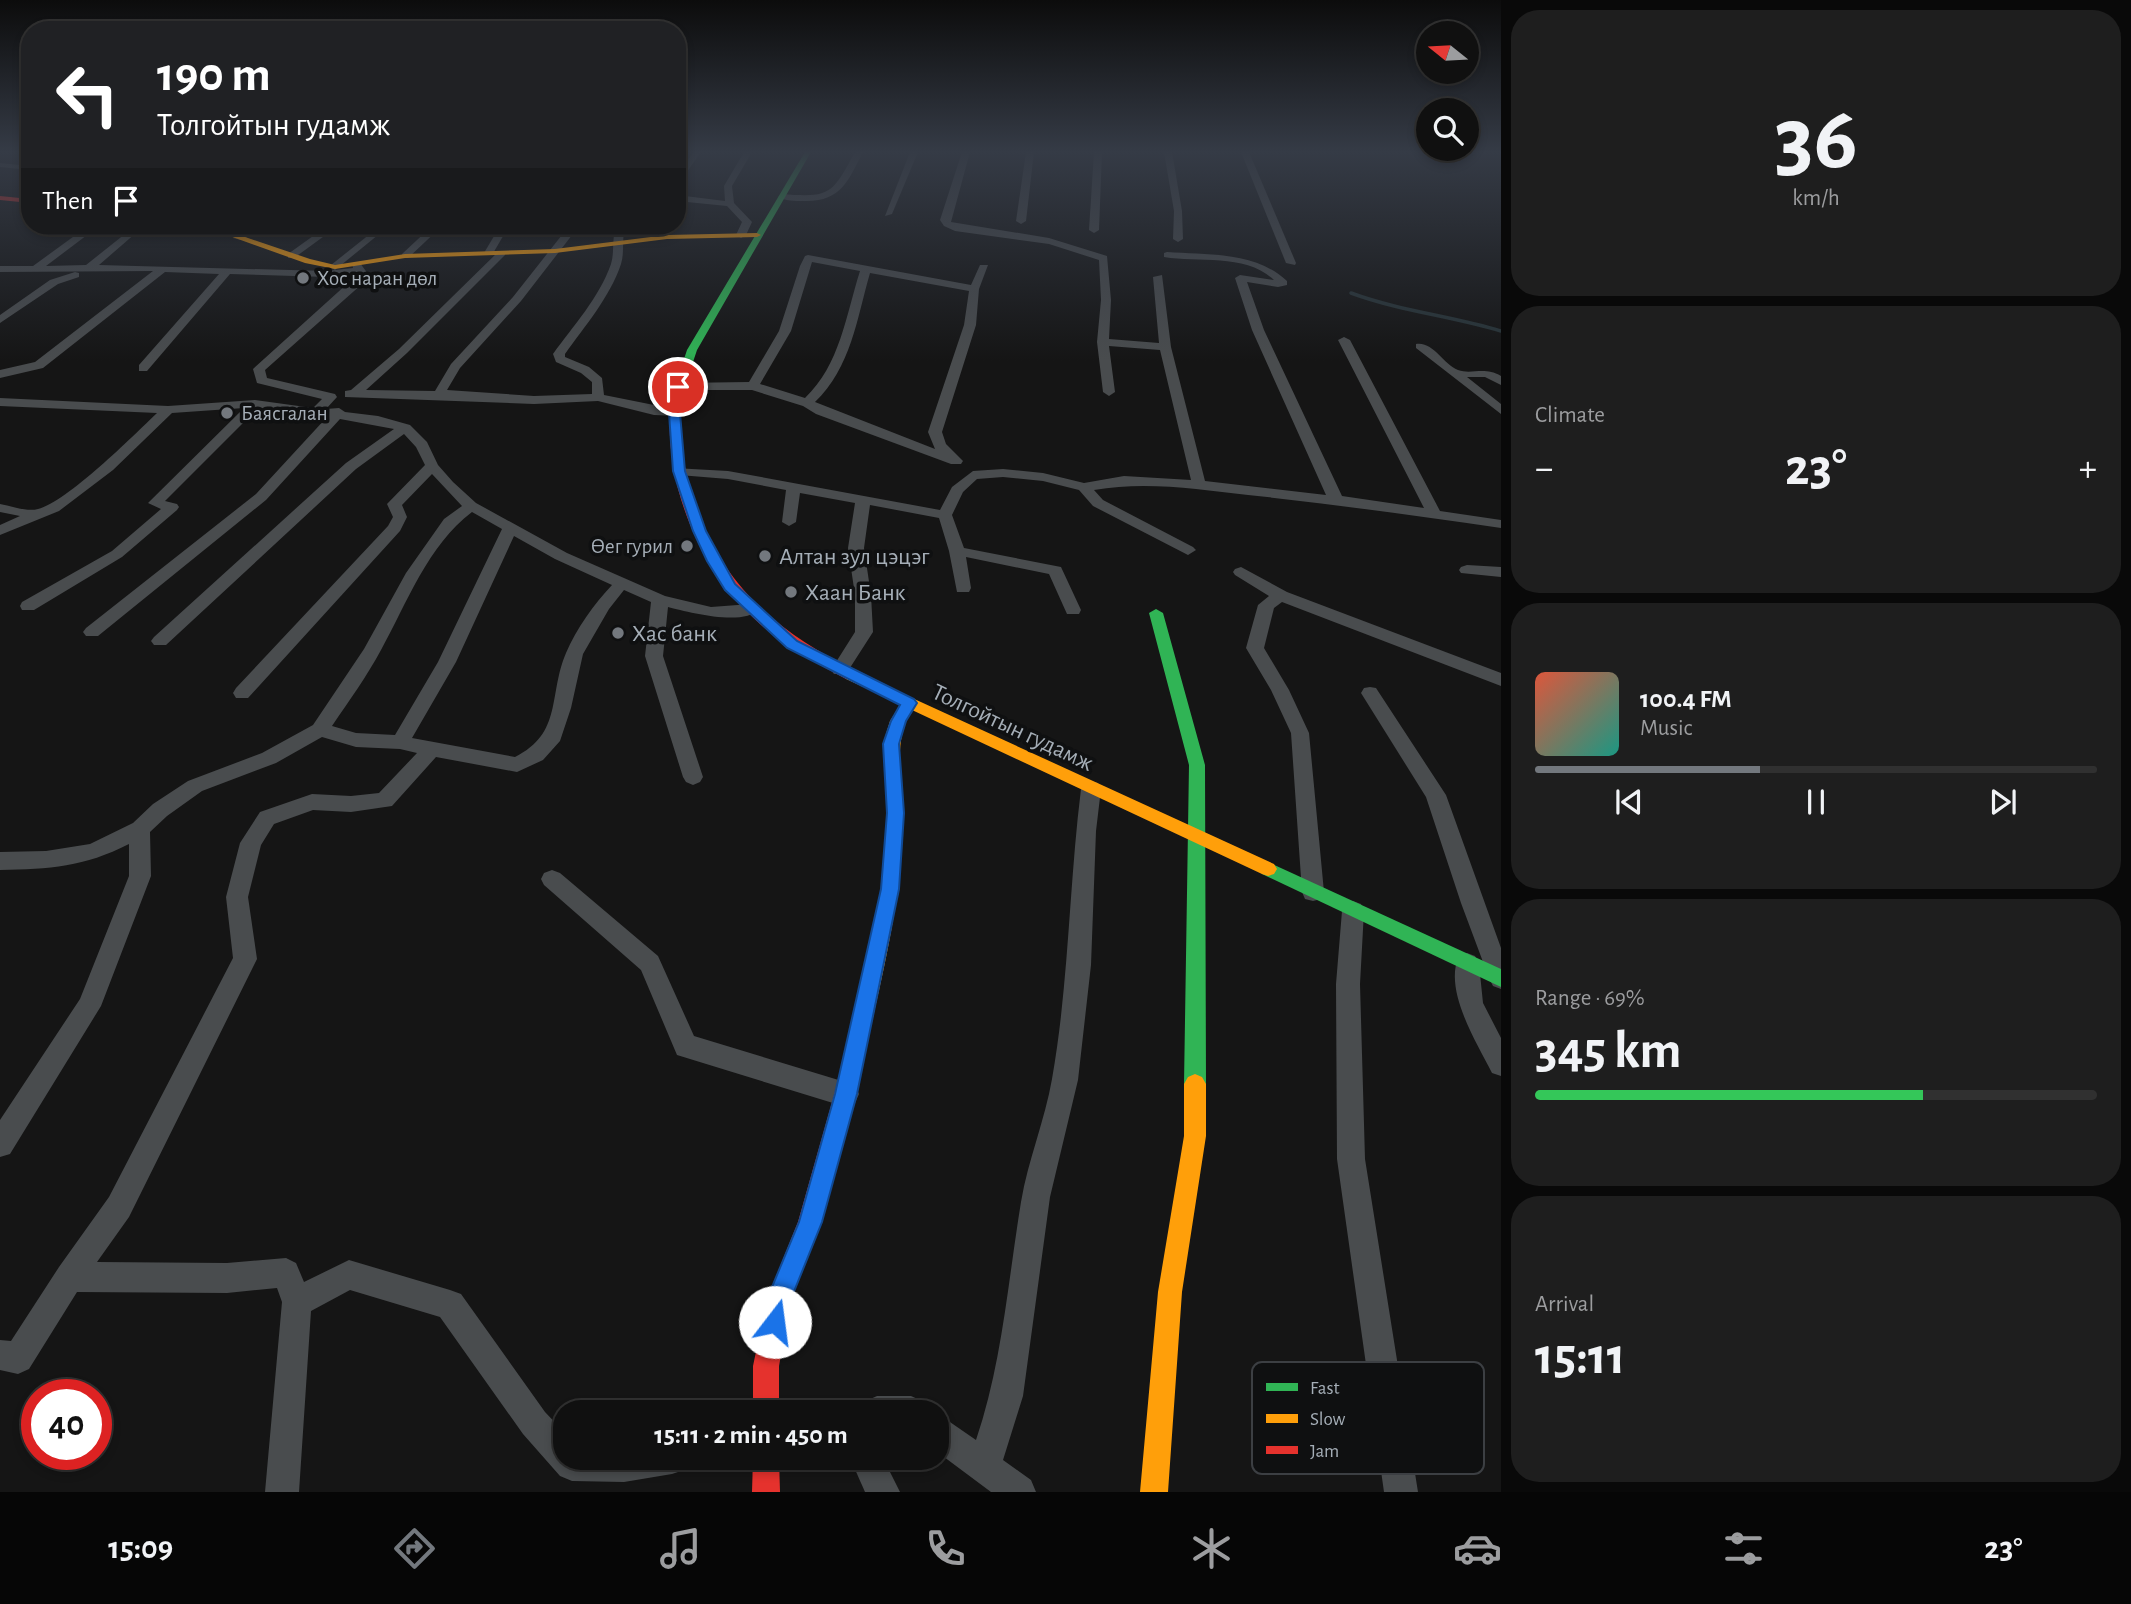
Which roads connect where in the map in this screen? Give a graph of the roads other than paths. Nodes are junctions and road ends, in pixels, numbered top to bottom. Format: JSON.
{"nodes":[{"id":1,"x":747,"y":222,"type":"edge"},
{"id":2,"x":761,"y":222,"type":"edge"},
{"id":3,"x":946,"y":222,"type":"edge"},
{"id":4,"x":1094,"y":222,"type":"edge"},
{"id":5,"x":1178,"y":222,"type":"edge"},
{"id":6,"x":1274,"y":222,"type":"edge"},
{"id":7,"x":1094,"y":230,"type":"dead end"},
{"id":8,"x":80,"y":235,"type":"edge"},
{"id":9,"x":129,"y":235,"type":"edge"},
{"id":10,"x":232,"y":235,"type":"edge"},
{"id":11,"x":243,"y":235,"type":"edge"},
{"id":12,"x":321,"y":235,"type":"edge"},
{"id":13,"x":374,"y":235,"type":"edge"},
{"id":14,"x":427,"y":235,"type":"edge"},
{"id":15,"x":501,"y":235,"type":"edge"},
{"id":16,"x":564,"y":235,"type":"edge"},
{"id":17,"x":618,"y":235,"type":"edge"},
{"id":18,"x":749,"y":235,"type":"junction"},
{"id":19,"x":238,"y":237,"type":"junction"},
{"id":20,"x":1178,"y":239,"type":"dead end"},
{"id":21,"x":621,"y":243,"type":"junction"},
{"id":22,"x":555,"y":251,"type":"junction"},
{"id":23,"x":495,"y":253,"type":"junction"},
{"id":24,"x":1167,"y":255,"type":"dead end"},
{"id":25,"x":292,"y":256,"type":"junction"},
{"id":26,"x":405,"y":256,"type":"junction"},
{"id":27,"x":1291,"y":263,"type":"dead end"},
{"id":28,"x":335,"y":267,"type":"junction"},
{"id":29,"x":358,"y":267,"type":"junction"},
{"id":30,"x":984,"y":267,"type":"dead end"},
{"id":31,"x":0,"y":269,"type":"edge"},
{"id":32,"x":88,"y":269,"type":"junction"},
{"id":33,"x":107,"y":269,"type":"junction"},
{"id":34,"x":162,"y":269,"type":"junction"},
{"id":35,"x":866,"y":269,"type":"junction"},
{"id":36,"x":28,"y":270,"type":"junction"},
{"id":37,"x":226,"y":272,"type":"junction"},
{"id":38,"x":1158,"y":277,"type":"dead end"},
{"id":39,"x":0,"y":284,"type":"edge"},
{"id":40,"x":974,"y":289,"type":"junction"},
{"id":41,"x":0,"y":320,"type":"edge"},
{"id":42,"x":1344,"y":340,"type":"dead end"},
{"id":43,"x":1103,"y":342,"type":"junction"},
{"id":44,"x":1420,"y":346,"type":"dead end"},
{"id":45,"x":1165,"y":347,"type":"junction"},
{"id":46,"x":143,"y":368,"type":"dead end"},
{"id":47,"x":0,"y":374,"type":"edge"},
{"id":48,"x":1456,"y":374,"type":"junction"},
{"id":49,"x":1501,"y":381,"type":"edge"},
{"id":50,"x":753,"y":386,"type":"junction"},
{"id":51,"x":678,"y":387,"type":"junction"},
{"id":52,"x":1109,"y":392,"type":"dead end"},
{"id":53,"x":355,"y":393,"type":"junction"},
{"id":54,"x":445,"y":395,"type":"junction"},
{"id":55,"x":331,"y":397,"type":"junction"},
{"id":56,"x":598,"y":397,"type":"junction"},
{"id":57,"x":0,"y":402,"type":"edge"},
{"id":58,"x":807,"y":403,"type":"junction"},
{"id":59,"x":255,"y":404,"type":"junction"},
{"id":60,"x":168,"y":410,"type":"junction"},
{"id":61,"x":318,"y":410,"type":"junction"},
{"id":62,"x":1501,"y":410,"type":"edge"},
{"id":63,"x":339,"y":412,"type":"junction"},
{"id":64,"x":674,"y":413,"type":"junction"},
{"id":65,"x":405,"y":428,"type":"junction"},
{"id":66,"x":956,"y":461,"type":"junction"},
{"id":67,"x":432,"y":466,"type":"junction"},
{"id":68,"x":679,"y":471,"type":"junction"},
{"id":69,"x":973,"y":475,"type":"junction"},
{"id":70,"x":1199,"y":485,"type":"junction"},
{"id":71,"x":794,"y":486,"type":"junction"},
{"id":72,"x":1084,"y":487,"type":"junction"},
{"id":73,"x":1335,"y":500,"type":"junction"},
{"id":74,"x":863,"y":501,"type":"junction"},
{"id":75,"x":471,"y":506,"type":"junction"},
{"id":76,"x":0,"y":508,"type":"edge"},
{"id":77,"x":37,"y":515,"type":"junction"},
{"id":78,"x":1434,"y":515,"type":"junction"},
{"id":79,"x":945,"y":516,"type":"junction"},
{"id":80,"x":789,"y":522,"type":"dead end"},
{"id":81,"x":1501,"y":524,"type":"edge"},
{"id":82,"x":510,"y":528,"type":"junction"},
{"id":83,"x":0,"y":530,"type":"edge"},
{"id":84,"x":1188,"y":550,"type":"dead end"},
{"id":85,"x":957,"y":551,"type":"junction"},
{"id":86,"x":1467,"y":569,"type":"dead end"},
{"id":87,"x":1241,"y":572,"type":"dead end"},
{"id":88,"x":1501,"y":572,"type":"edge"},
{"id":89,"x":621,"y":584,"type":"junction"},
{"id":90,"x":963,"y":588,"type":"dead end"},
{"id":91,"x":1281,"y":596,"type":"junction"},
{"id":92,"x":660,"y":600,"type":"junction"},
{"id":93,"x":28,"y":606,"type":"dead end"},
{"id":94,"x":751,"y":609,"type":"junction"},
{"id":95,"x":1073,"y":610,"type":"dead end"},
{"id":96,"x":1157,"y":613,"type":"dead end"},
{"id":97,"x":92,"y":632,"type":"dead end"},
{"id":98,"x":160,"y":641,"type":"dead end"},
{"id":99,"x":839,"y":670,"type":"junction"},
{"id":100,"x":1501,"y":680,"type":"edge"},
{"id":101,"x":242,"y":693,"type":"dead end"},
{"id":102,"x":1370,"y":693,"type":"dead end"},
{"id":103,"x":909,"y":703,"type":"junction"},
{"id":104,"x":320,"y":730,"type":"junction"},
{"id":105,"x":400,"y":742,"type":"junction"},
{"id":106,"x":432,"y":750,"type":"junction"},
{"id":107,"x":693,"y":777,"type":"dead end"},
{"id":108,"x":1091,"y":789,"type":"junction"},
{"id":109,"x":140,"y":829,"type":"junction"},
{"id":110,"x":1196,"y":836,"type":"junction"},
{"id":111,"x":0,"y":861,"type":"edge"},
{"id":112,"x":552,"y":879,"type":"dead end"},
{"id":113,"x":1313,"y":892,"type":"junction"},
{"id":114,"x":1353,"y":911,"type":"junction"},
{"id":115,"x":1467,"y":964,"type":"junction"},
{"id":116,"x":1501,"y":978,"type":"edge"},
{"id":117,"x":1501,"y":1064,"type":"edge"},
{"id":118,"x":846,"y":1094,"type":"junction"},
{"id":119,"x":0,"y":1144,"type":"edge"},
{"id":120,"x":69,"y":1277,"type":"junction"},
{"id":121,"x":297,"y":1302,"type":"junction"},
{"id":122,"x":0,"y":1355,"type":"edge"},
{"id":123,"x":1382,"y":1362,"type":"edge"},
{"id":124,"x":766,"y":1400,"type":"edge"},
{"id":125,"x":949,"y":1440,"type":"edge"},
{"id":126,"x":553,"y":1443,"type":"edge"},
{"id":127,"x":984,"y":1466,"type":"junction"},
{"id":128,"x":766,"y":1470,"type":"edge"},
{"id":129,"x":872,"y":1470,"type":"edge"},
{"id":130,"x":1398,"y":1474,"type":"edge"},
{"id":131,"x":282,"y":1492,"type":"edge"},
{"id":132,"x":766,"y":1492,"type":"edge"},
{"id":133,"x":883,"y":1492,"type":"edge"},
{"id":134,"x":1019,"y":1492,"type":"edge"},
{"id":135,"x":1154,"y":1492,"type":"edge"},
{"id":136,"x":1401,"y":1492,"type":"edge"}],
"edges":[{"from":1,"to":18,"type":"street"},
{"from":2,"to":18,"type":"main road","name":"Толгойтын гудамж"},
{"from":3,"to":43,"type":"street"},
{"from":4,"to":7,"type":"street"},
{"from":5,"to":20,"type":"street"},
{"from":6,"to":27,"type":"street"},
{"from":8,"to":36,"type":"street"},
{"from":9,"to":32,"type":"street"},
{"from":10,"to":19,"type":"main road"},
{"from":11,"to":19,"type":"street"},
{"from":12,"to":25,"type":"street"},
{"from":13,"to":28,"type":"street"},
{"from":14,"to":26,"type":"street"},
{"from":15,"to":23,"type":"street"},
{"from":16,"to":22,"type":"street"},
{"from":17,"to":21,"type":"street"},
{"from":18,"to":21,"type":"main road"},
{"from":18,"to":51,"type":"main road","name":"Толгойтын гудамж"},
{"from":19,"to":25,"type":"main road"},
{"from":21,"to":22,"type":"main road"},
{"from":21,"to":56,"type":"street"},
{"from":22,"to":23,"type":"main road"},
{"from":22,"to":54,"type":"street"},
{"from":23,"to":26,"type":"main road"},
{"from":23,"to":53,"type":"street"},
{"from":24,"to":73,"type":"street"},
{"from":25,"to":28,"type":"main road"},
{"from":26,"to":29,"type":"main road"},
{"from":28,"to":29,"type":"main road"},
{"from":29,"to":37,"type":"street"},
{"from":29,"to":55,"type":"street"},
{"from":30,"to":40,"type":"street"},
{"from":31,"to":36,"type":"street"},
{"from":32,"to":33,"type":"street"},
{"from":32,"to":36,"type":"street"},
{"from":33,"to":34,"type":"street"},
{"from":33,"to":41,"type":"street"},
{"from":34,"to":37,"type":"street"},
{"from":34,"to":47,"type":"street"},
{"from":35,"to":40,"type":"street"},
{"from":35,"to":50,"type":"street"},
{"from":35,"to":58,"type":"street"},
{"from":36,"to":39,"type":"street"},
{"from":37,"to":46,"type":"street"},
{"from":38,"to":45,"type":"street"},
{"from":40,"to":66,"type":"street"},
{"from":42,"to":78,"type":"street"},
{"from":43,"to":45,"type":"street"},
{"from":43,"to":52,"type":"street"},
{"from":44,"to":48,"type":"street"},
{"from":45,"to":70,"type":"street"},
{"from":48,"to":49,"type":"street"},
{"from":48,"to":62,"type":"street"},
{"from":50,"to":51,"type":"street"},
{"from":50,"to":58,"type":"street"},
{"from":51,"to":64,"type":"main road","name":"Толгойтын гудамж"},
{"from":53,"to":54,"type":"street"},
{"from":53,"to":55,"type":"street"},
{"from":54,"to":56,"type":"street"},
{"from":55,"to":61,"type":"street"},
{"from":56,"to":64,"type":"street"},
{"from":57,"to":60,"type":"street"},
{"from":58,"to":66,"type":"street"},
{"from":59,"to":60,"type":"street"},
{"from":59,"to":61,"type":"street"},
{"from":59,"to":93,"type":"street"},
{"from":60,"to":77,"type":"street"},
{"from":61,"to":63,"type":"street"},
{"from":63,"to":65,"type":"street"},
{"from":63,"to":97,"type":"street"},
{"from":64,"to":68,"type":"main road","name":"Толгойтын гудамж"},
{"from":65,"to":67,"type":"street"},
{"from":65,"to":98,"type":"street"},
{"from":66,"to":69,"type":"street"},
{"from":67,"to":75,"type":"street"},
{"from":67,"to":101,"type":"street"},
{"from":68,"to":71,"type":"street"},
{"from":68,"to":94,"type":"main road","name":"Толгойтын гудамж"},
{"from":69,"to":72,"type":"street"},
{"from":69,"to":79,"type":"street"},
{"from":70,"to":72,"type":"street"},
{"from":70,"to":73,"type":"street"},
{"from":71,"to":74,"type":"street"},
{"from":71,"to":80,"type":"street"},
{"from":72,"to":84,"type":"street"},
{"from":73,"to":78,"type":"street"},
{"from":74,"to":79,"type":"street"},
{"from":74,"to":99,"type":"street"},
{"from":75,"to":82,"type":"street"},
{"from":75,"to":104,"type":"street"},
{"from":76,"to":77,"type":"street"},
{"from":77,"to":83,"type":"street"},
{"from":78,"to":81,"type":"street"},
{"from":79,"to":85,"type":"street"},
{"from":82,"to":89,"type":"street"},
{"from":82,"to":105,"type":"street"},
{"from":85,"to":90,"type":"street"},
{"from":85,"to":95,"type":"street"},
{"from":86,"to":88,"type":"street"},
{"from":87,"to":91,"type":"street"},
{"from":89,"to":92,"type":"street"},
{"from":89,"to":106,"type":"street"},
{"from":91,"to":100,"type":"street"},
{"from":91,"to":113,"type":"street"},
{"from":92,"to":94,"type":"street"},
{"from":92,"to":107,"type":"street"},
{"from":94,"to":99,"type":"main road","name":"Толгойтын гудамж"},
{"from":96,"to":110,"type":"main road"},
{"from":99,"to":103,"type":"main road","name":"Толгойтын гудамж"},
{"from":102,"to":116,"type":"street"},
{"from":103,"to":108,"type":"main road","name":"Толгойтын гудамж"},
{"from":103,"to":118,"type":"main road"},
{"from":104,"to":105,"type":"street"},
{"from":104,"to":109,"type":"street"},
{"from":105,"to":106,"type":"street"},
{"from":106,"to":120,"type":"street"},
{"from":108,"to":110,"type":"main road","name":"Толгойтын гудамж"},
{"from":108,"to":127,"type":"street"},
{"from":109,"to":111,"type":"street"},
{"from":109,"to":119,"type":"street"},
{"from":110,"to":113,"type":"main road","name":"Толгойтын гудамж"},
{"from":110,"to":135,"type":"main road"},
{"from":112,"to":118,"type":"street"},
{"from":113,"to":114,"type":"main road","name":"Толгойтын гудамж"},
{"from":114,"to":115,"type":"main road","name":"Толгойтын гудамж"},
{"from":114,"to":123,"type":"street"},
{"from":115,"to":116,"type":"main road","name":"Толгойтын гудамж"},
{"from":115,"to":117,"type":"street"},
{"from":118,"to":124,"type":"main road"},
{"from":120,"to":121,"type":"street"},
{"from":120,"to":122,"type":"street"},
{"from":121,"to":126,"type":"street"},
{"from":121,"to":131,"type":"street"},
{"from":125,"to":127,"type":"street"},
{"from":127,"to":134,"type":"street"},
{"from":128,"to":132,"type":"main road"},
{"from":129,"to":133,"type":"street"},
{"from":130,"to":136,"type":"street"}]}
